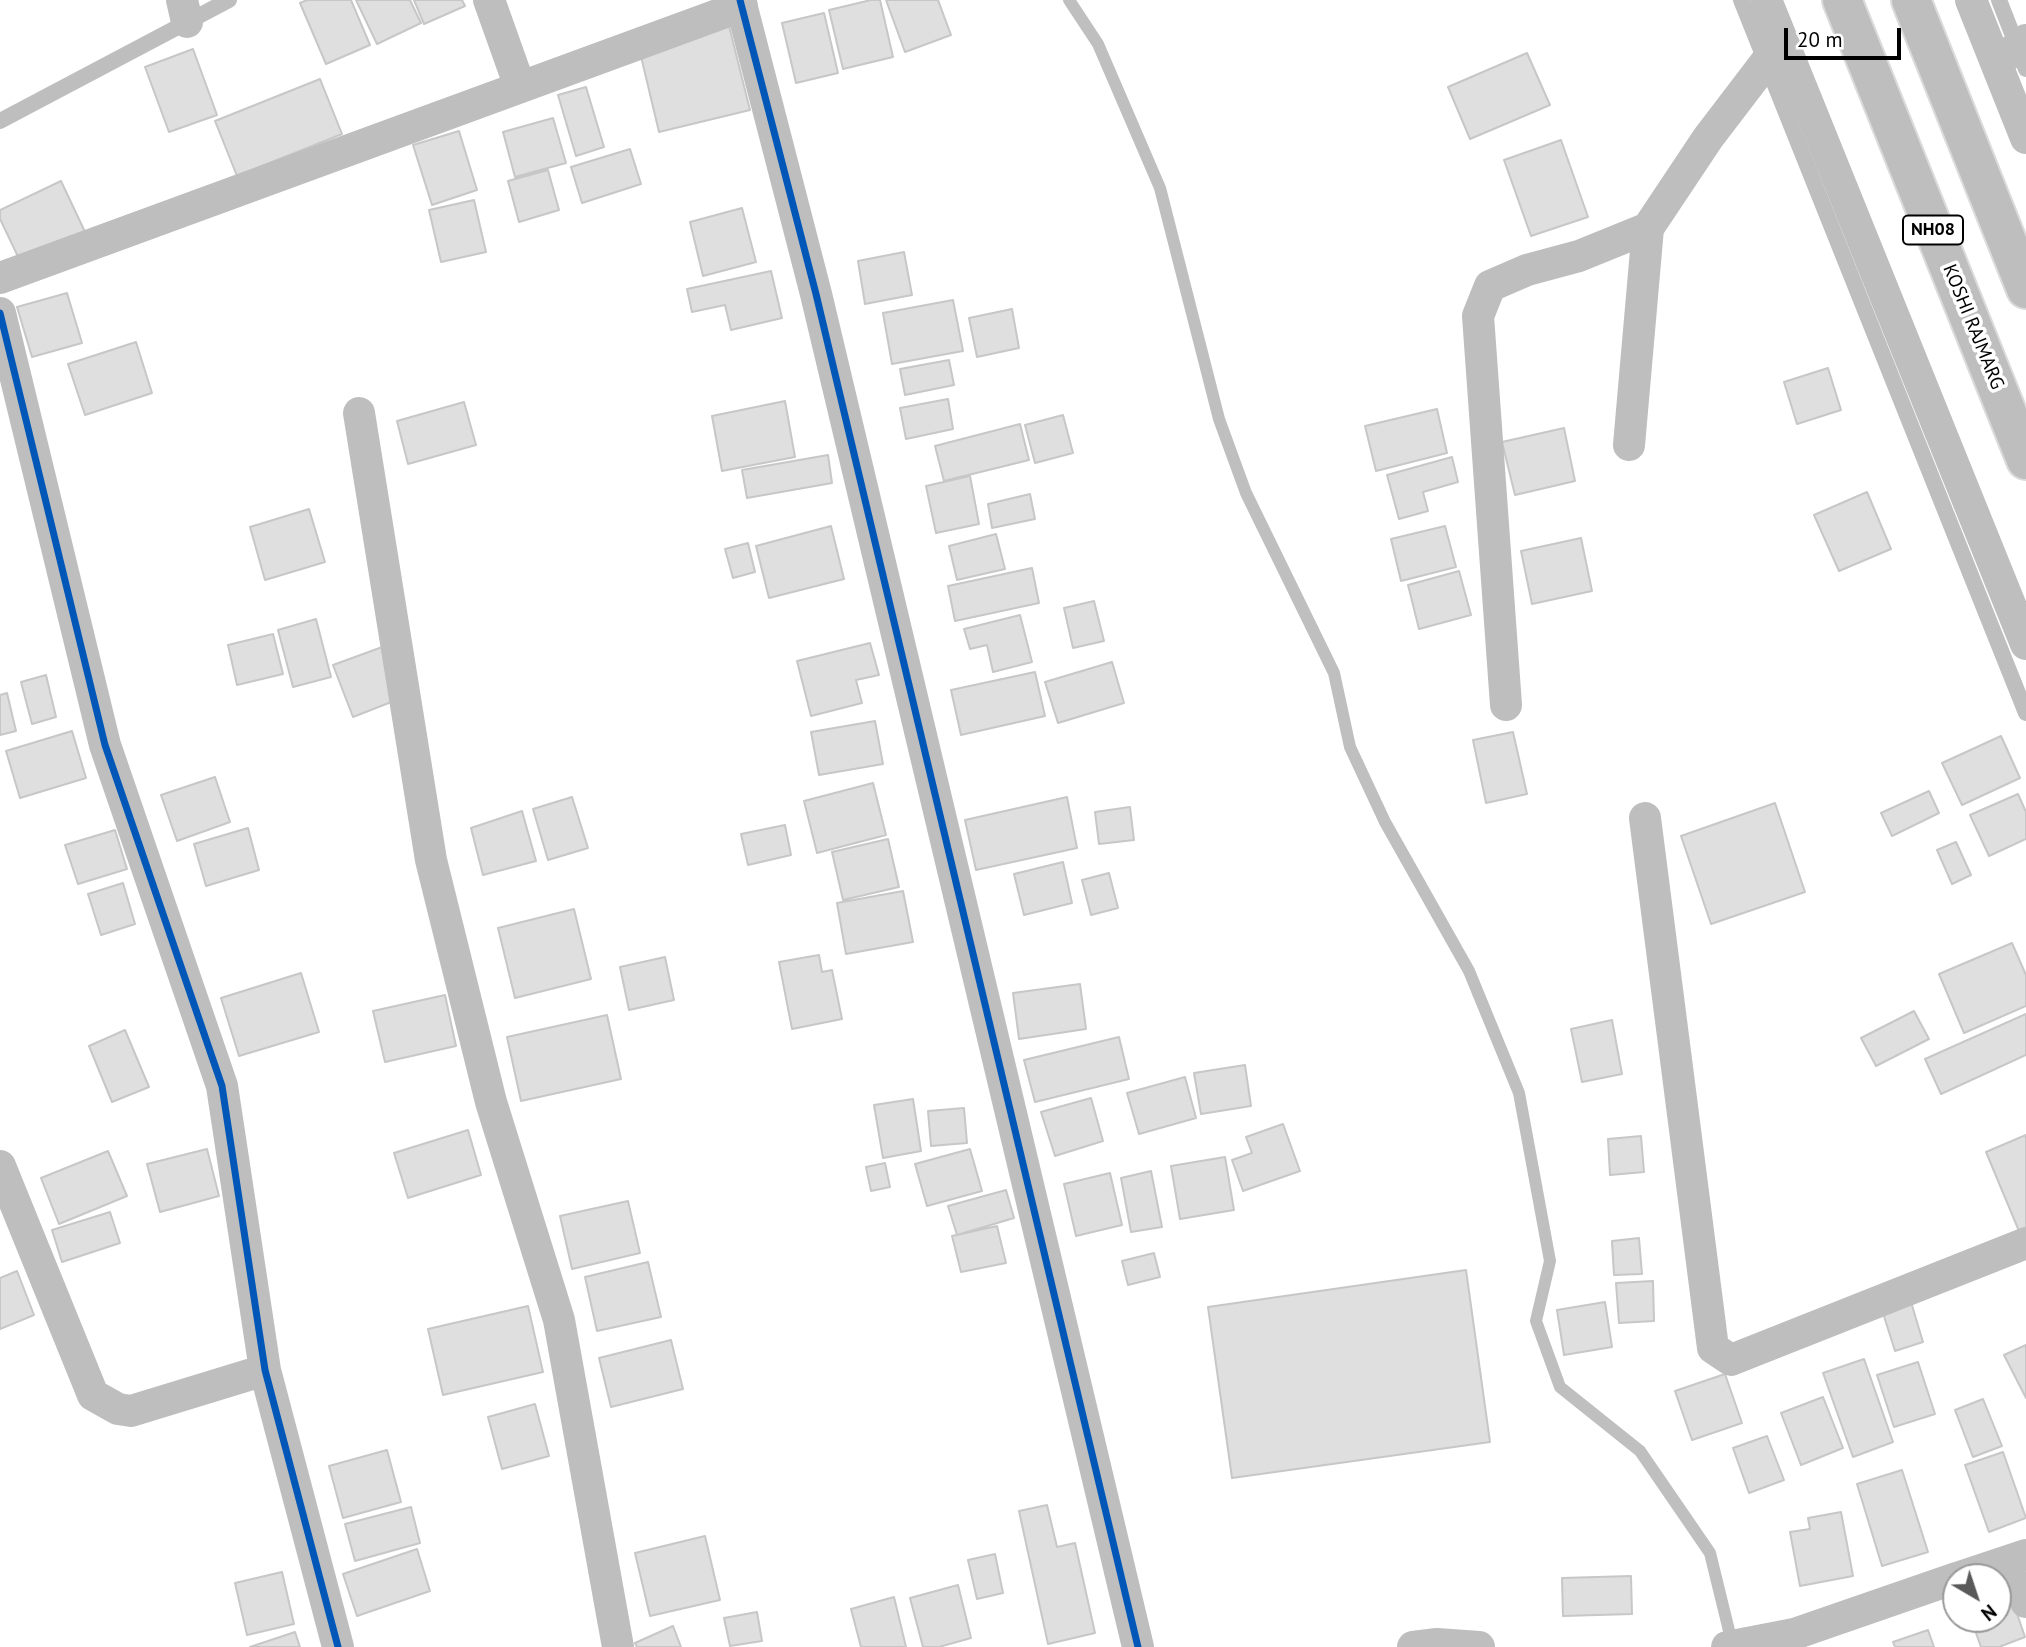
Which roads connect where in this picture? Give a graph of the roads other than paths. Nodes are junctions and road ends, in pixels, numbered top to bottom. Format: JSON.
{"nodes":[{"id":1,"x":229,"y":0,"type":"edge"},
{"id":2,"x":489,"y":0,"type":"edge"},
{"id":3,"x":1741,"y":0,"type":"edge"},
{"id":4,"x":1766,"y":0,"type":"edge"},
{"id":5,"x":1842,"y":0,"type":"edge"},
{"id":6,"x":1911,"y":0,"type":"edge"},
{"id":7,"x":1971,"y":0,"type":"edge"},
{"id":8,"x":1999,"y":0,"type":"edge"},
{"id":9,"x":741,"y":3,"type":"edge"},
{"id":10,"x":185,"y":11,"type":"edge"},
{"id":11,"x":1773,"y":49,"type":"junction"},
{"id":12,"x":2016,"y":55,"type":"edge"},
{"id":13,"x":520,"y":87,"type":"junction"},
{"id":14,"x":0,"y":121,"type":"edge"},
{"id":15,"x":2026,"y":138,"type":"edge"},
{"id":16,"x":1648,"y":229,"type":"junction"},
{"id":17,"x":0,"y":278,"type":"edge"},
{"id":18,"x":2026,"y":289,"type":"edge"},
{"id":19,"x":0,"y":313,"type":"edge"},
{"id":20,"x":359,"y":413,"type":"dead end"},
{"id":21,"x":1629,"y":445,"type":"dead end"},
{"id":22,"x":2026,"y":460,"type":"edge"},
{"id":23,"x":2026,"y":644,"type":"edge"},
{"id":24,"x":1506,"y":705,"type":"dead end"},
{"id":25,"x":2026,"y":713,"type":"edge"},
{"id":26,"x":1645,"y":818,"type":"dead end"},
{"id":27,"x":0,"y":1166,"type":"edge"},
{"id":28,"x":2026,"y":1243,"type":"edge"},
{"id":29,"x":265,"y":1370,"type":"junction"},
{"id":30,"x":2017,"y":1558,"type":"edge"},
{"id":31,"x":1942,"y":1583,"type":"edge"},
{"id":32,"x":2026,"y":1602,"type":"edge"},
{"id":33,"x":338,"y":1647,"type":"edge"},
{"id":34,"x":618,"y":1647,"type":"edge"},
{"id":35,"x":1138,"y":1647,"type":"edge"},
{"id":36,"x":1413,"y":1647,"type":"edge"},
{"id":37,"x":1479,"y":1647,"type":"edge"},
{"id":38,"x":1727,"y":1647,"type":"edge"}],
"edges":[{"from":1,"to":10,"type":"lane"},
{"from":2,"to":13,"type":"street"},
{"from":3,"to":11,"type":"lane"},
{"from":4,"to":11,"type":"street"},
{"from":5,"to":22,"type":"main road","name":"KOSHI RAJMARG","number":"NH08"},
{"from":6,"to":18,"type":"main road"},
{"from":7,"to":12,"type":"street"},
{"from":8,"to":12,"type":"lane"},
{"from":9,"to":13,"type":"street"},
{"from":9,"to":35,"type":"street"},
{"from":10,"to":14,"type":"lane"},
{"from":11,"to":16,"type":"street"},
{"from":11,"to":23,"type":"street"},
{"from":11,"to":25,"type":"lane"},
{"from":12,"to":15,"type":"street"},
{"from":13,"to":17,"type":"street"},
{"from":16,"to":21,"type":"street"},
{"from":16,"to":24,"type":"street"},
{"from":19,"to":29,"type":"street"},
{"from":20,"to":34,"type":"street"},
{"from":26,"to":28,"type":"street"},
{"from":27,"to":29,"type":"street"},
{"from":29,"to":33,"type":"street"},
{"from":30,"to":32,"type":"street"},
{"from":31,"to":38,"type":"street"},
{"from":36,"to":37,"type":"street"}]}
